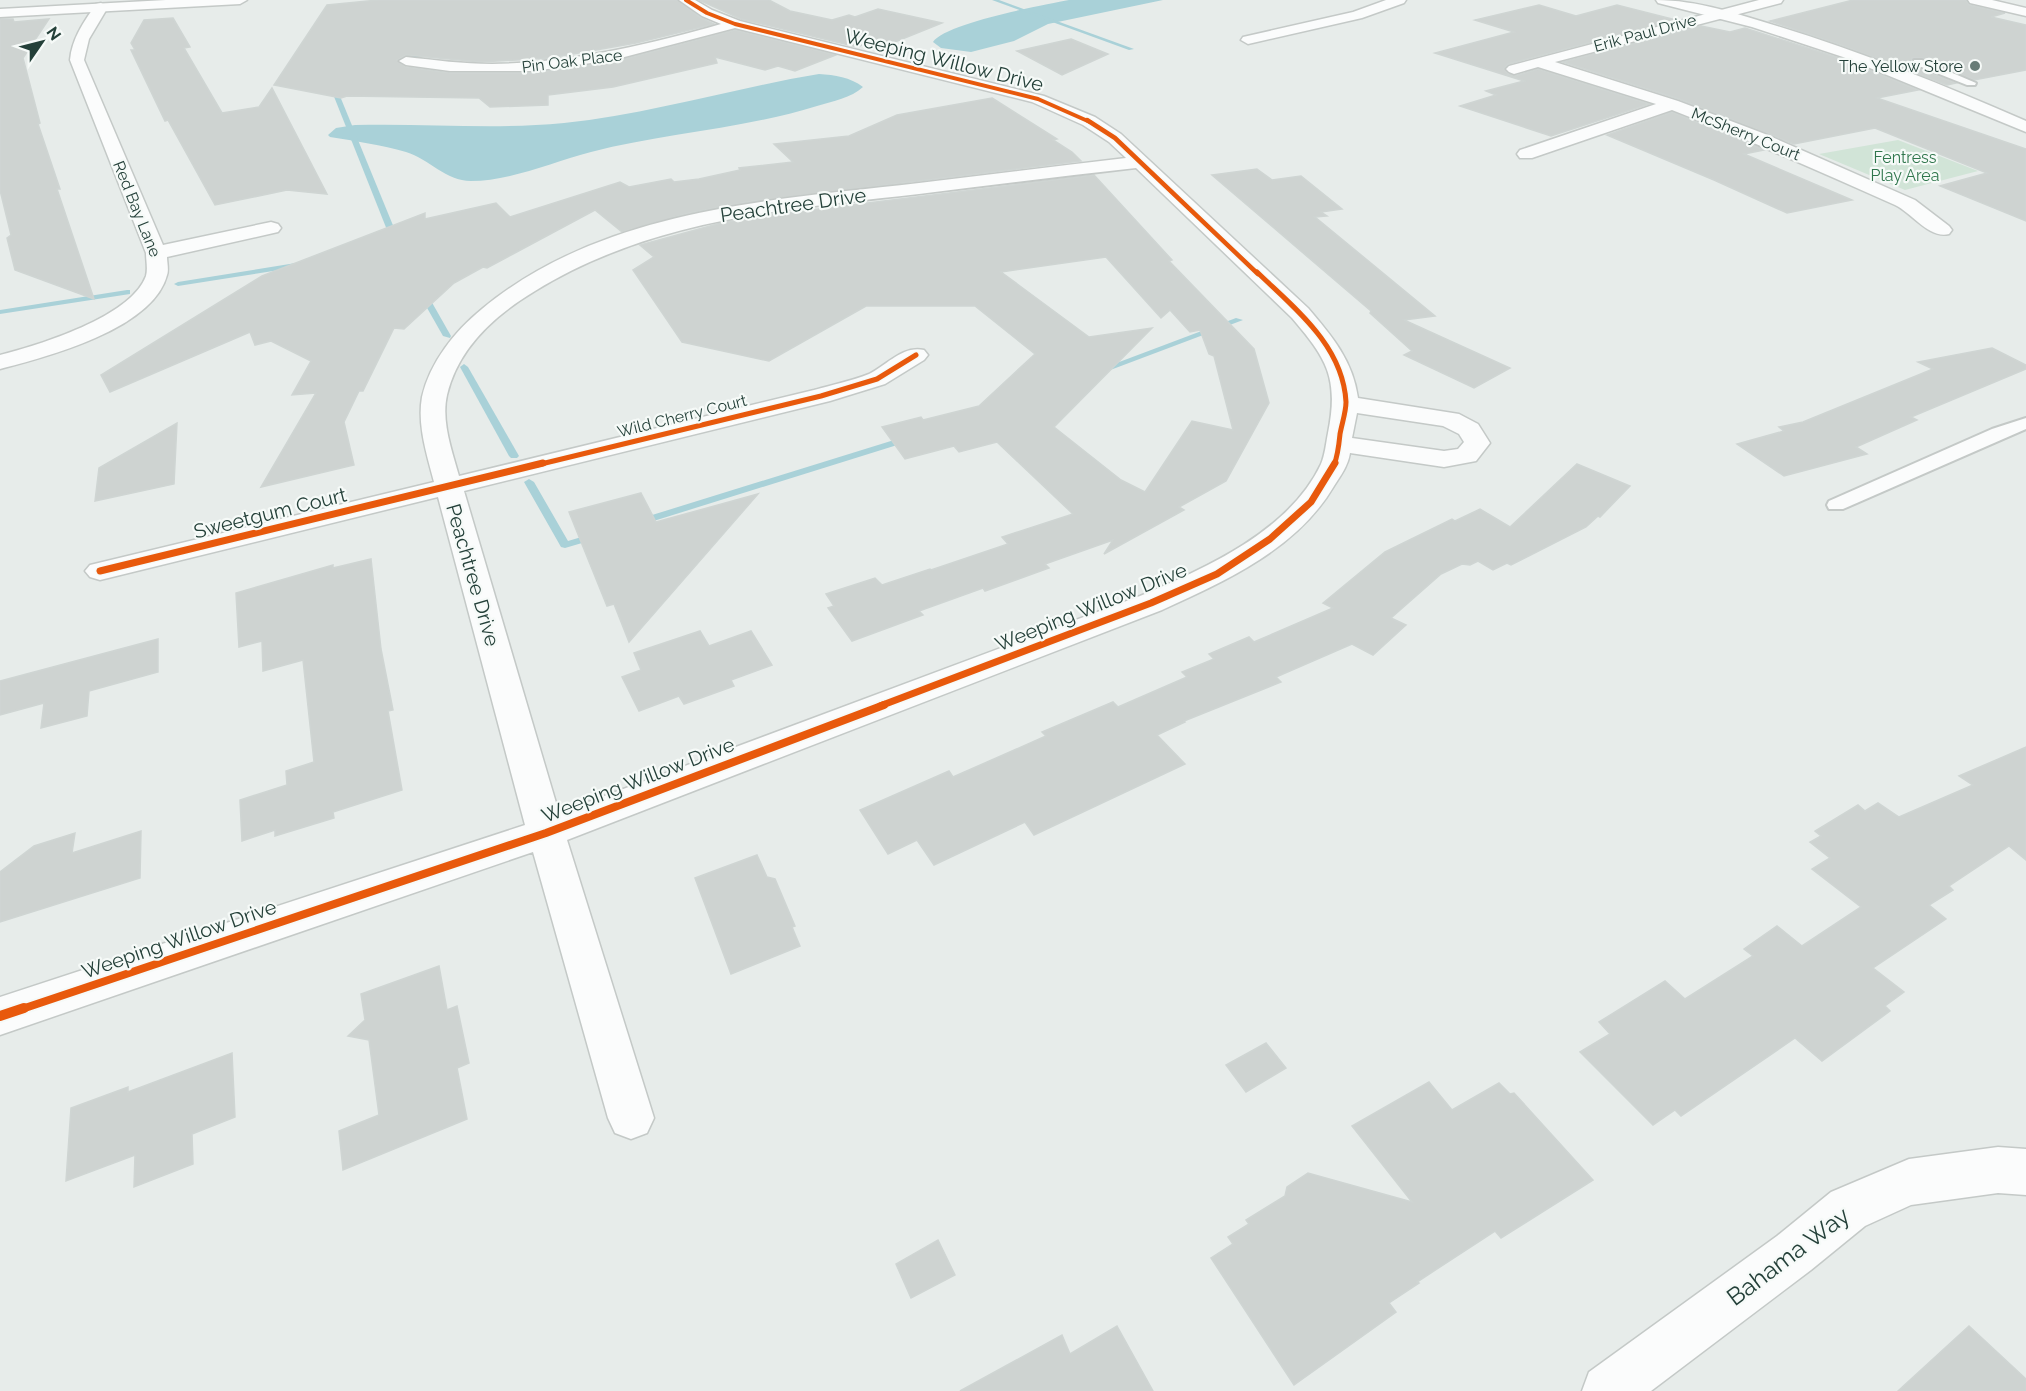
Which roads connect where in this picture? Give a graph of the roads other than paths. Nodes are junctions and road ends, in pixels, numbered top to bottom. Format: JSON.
{"nodes":[{"id":1,"x":240,"y":0,"type":"edge"},
{"id":2,"x":686,"y":0,"type":"edge"},
{"id":3,"x":1399,"y":0,"type":"edge"},
{"id":4,"x":1663,"y":0,"type":"edge"},
{"id":5,"x":1776,"y":0,"type":"edge"},
{"id":6,"x":1975,"y":0,"type":"edge"},
{"id":7,"x":101,"y":7,"type":"junction"},
{"id":8,"x":2026,"y":12,"type":"edge"},
{"id":9,"x":0,"y":13,"type":"edge"},
{"id":10,"x":1720,"y":13,"type":"junction"},
{"id":11,"x":735,"y":24,"type":"junction"},
{"id":12,"x":1248,"y":40,"type":"dead end"},
{"id":13,"x":406,"y":61,"type":"dead end"},
{"id":14,"x":1538,"y":62,"type":"junction"},
{"id":15,"x":1918,"y":62,"type":"dead end"},
{"id":16,"x":1514,"y":69,"type":"dead end"},
{"id":17,"x":1947,"y":74,"type":"junction"},
{"id":18,"x":1912,"y":78,"type":"junction"},
{"id":19,"x":1971,"y":83,"type":"dead end"},
{"id":20,"x":1672,"y":104,"type":"junction"},
{"id":21,"x":2026,"y":127,"type":"edge"},
{"id":22,"x":1526,"y":154,"type":"dead end"},
{"id":23,"x":1139,"y":162,"type":"junction"},
{"id":24,"x":271,"y":228,"type":"dead end"},
{"id":25,"x":1942,"y":230,"type":"dead end"},
{"id":26,"x":156,"y":253,"type":"junction"},
{"id":27,"x":916,"y":355,"type":"dead end"},
{"id":28,"x":0,"y":362,"type":"edge"},
{"id":29,"x":1346,"y":404,"type":"junction"},
{"id":30,"x":2026,"y":423,"type":"edge"},
{"id":31,"x":1339,"y":444,"type":"junction"},
{"id":32,"x":448,"y":487,"type":"junction"},
{"id":33,"x":1836,"y":505,"type":"dead end"},
{"id":34,"x":100,"y":571,"type":"dead end"},
{"id":35,"x":546,"y":833,"type":"junction"},
{"id":36,"x":0,"y":1016,"type":"edge"},
{"id":37,"x":631,"y":1118,"type":"dead end"},
{"id":38,"x":2026,"y":1172,"type":"edge"},
{"id":39,"x":1608,"y":1391,"type":"edge"}],
"edges":[{"from":1,"to":7,"type":"street"},
{"from":2,"to":11,"type":"street","name":"Weeping Willow Drive"},
{"from":3,"to":12,"type":"street"},
{"from":4,"to":10,"type":"street"},
{"from":5,"to":10,"type":"street","name":"Erik Paul Drive"},
{"from":6,"to":8,"type":"street"},
{"from":7,"to":9,"type":"street"},
{"from":7,"to":26,"type":"street","name":"Red Bay Lane"},
{"from":10,"to":14,"type":"street","name":"Erik Paul Drive"},
{"from":10,"to":18,"type":"street"},
{"from":11,"to":13,"type":"street","name":"Pin Oak Place"},
{"from":11,"to":23,"type":"street","name":"Weeping Willow Drive"},
{"from":14,"to":16,"type":"street","name":"Erik Paul Drive"},
{"from":14,"to":20,"type":"street","name":"McSherry Court"},
{"from":15,"to":17,"type":"lane"},
{"from":17,"to":18,"type":"lane"},
{"from":17,"to":19,"type":"lane"},
{"from":18,"to":21,"type":"street"},
{"from":20,"to":22,"type":"street"},
{"from":20,"to":25,"type":"street","name":"McSherry Court"},
{"from":23,"to":29,"type":"street","name":"Weeping Willow Drive"},
{"from":23,"to":32,"type":"street","name":"Peachtree Drive"},
{"from":24,"to":26,"type":"street"},
{"from":26,"to":28,"type":"street","name":"Red Bay Lane"},
{"from":27,"to":32,"type":"street","name":"Wild Cherry Court"},
{"from":29,"to":31,"type":"street","name":"Weeping Willow Drive"},
{"from":29,"to":31,"type":"street"},
{"from":30,"to":33,"type":"lane"},
{"from":31,"to":35,"type":"street","name":"Weeping Willow Drive"},
{"from":32,"to":34,"type":"street","name":"Sweetgum Court"},
{"from":32,"to":35,"type":"street","name":"Peachtree Drive"},
{"from":35,"to":36,"type":"street","name":"Weeping Willow Drive"},
{"from":35,"to":37,"type":"street","name":"Peachtree Drive"},
{"from":38,"to":39,"type":"street","name":"Bahama Way"}]}
